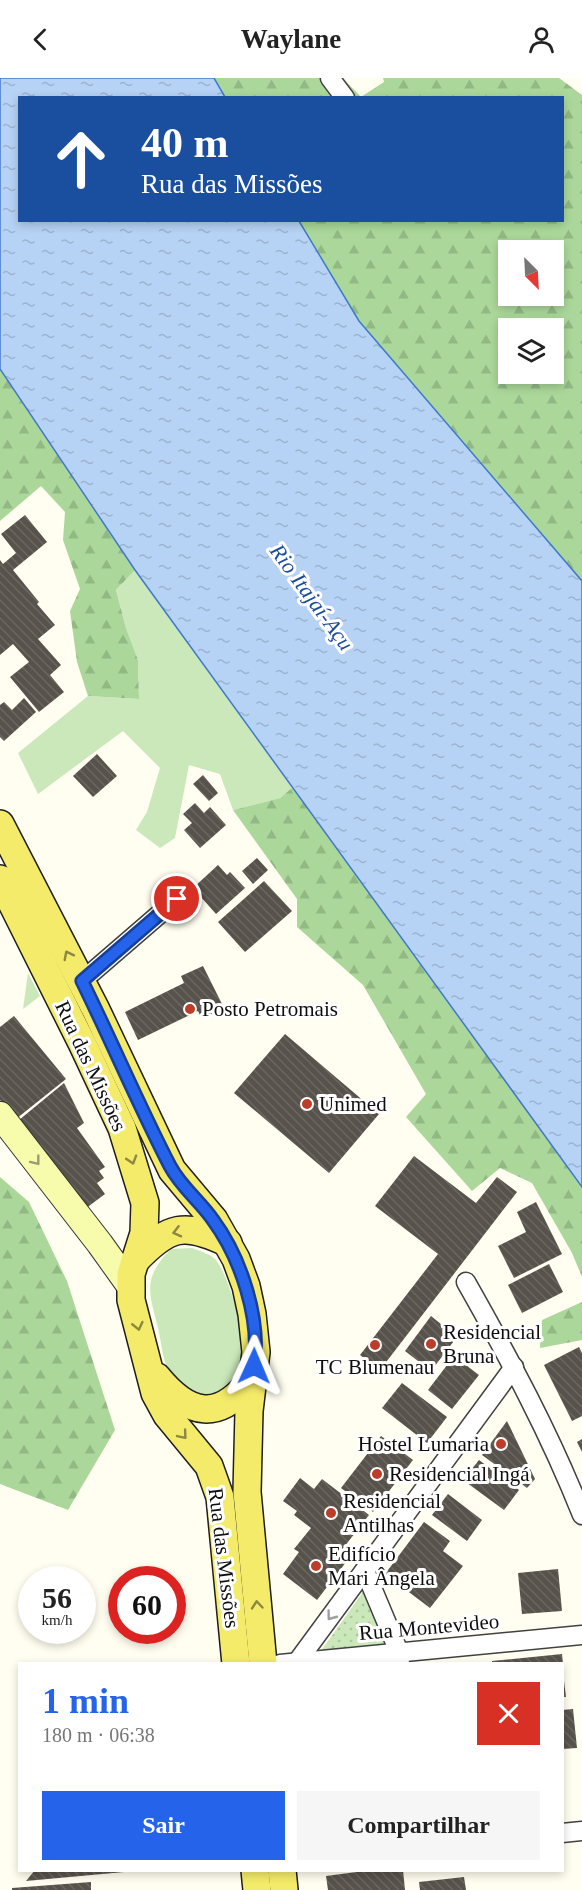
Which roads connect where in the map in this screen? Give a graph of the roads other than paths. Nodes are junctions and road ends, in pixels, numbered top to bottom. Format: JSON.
{"nodes":[{"id":1,"x":330,"y":78,"type":"edge"},
{"id":2,"x":344,"y":96,"type":"edge"},
{"id":3,"x":0,"y":824,"type":"edge"},
{"id":4,"x":0,"y":879,"type":"edge"},
{"id":5,"x":177,"y":899,"type":"dead end"},
{"id":6,"x":82,"y":981,"type":"junction"},
{"id":7,"x":0,"y":1115,"type":"edge"},
{"id":8,"x":228,"y":1244,"type":"junction"},
{"id":9,"x":132,"y":1274,"type":"junction"},
{"id":10,"x":466,"y":1282,"type":"dead end"},
{"id":11,"x":147,"y":1365,"type":"junction"},
{"id":12,"x":514,"y":1367,"type":"junction"},
{"id":13,"x":251,"y":1380,"type":"junction"},
{"id":14,"x":582,"y":1515,"type":"edge"},
{"id":15,"x":365,"y":1571,"type":"junction"},
{"id":16,"x":582,"y":1635,"type":"edge"},
{"id":17,"x":399,"y":1658,"type":"edge"},
{"id":18,"x":236,"y":1662,"type":"edge"},
{"id":19,"x":263,"y":1662,"type":"edge"},
{"id":20,"x":289,"y":1662,"type":"edge"},
{"id":21,"x":310,"y":1662,"type":"edge"},
{"id":22,"x":582,"y":1831,"type":"edge"},
{"id":23,"x":564,"y":1833,"type":"edge"},
{"id":24,"x":255,"y":1872,"type":"edge"},
{"id":25,"x":282,"y":1872,"type":"edge"},
{"id":26,"x":257,"y":1890,"type":"edge"},
{"id":27,"x":284,"y":1890,"type":"edge"}],
"edges":[{"from":1,"to":2,"type":"street"},
{"from":6,"to":3,"type":"main road","name":"Rua das Missões","one_way":true},
{"from":4,"to":9,"type":"main road","name":"Rua das Missões","one_way":true},
{"from":5,"to":6,"type":"street"},
{"from":6,"to":8,"type":"main road","name":"Rua das Missões"},
{"from":7,"to":9,"type":"street","one_way":true},
{"from":8,"to":9,"type":"main road","one_way":true},
{"from":8,"to":13,"type":"main road"},
{"from":9,"to":11,"type":"main road","one_way":true},
{"from":10,"to":12,"type":"street"},
{"from":11,"to":13,"type":"main road"},
{"from":11,"to":18,"type":"main road","name":"Rua das Missões","one_way":true},
{"from":12,"to":14,"type":"street"},
{"from":12,"to":15,"type":"street"},
{"from":19,"to":13,"type":"main road","name":"Rua das Missões","one_way":true},
{"from":15,"to":17,"type":"street"},
{"from":15,"to":20,"type":"street","one_way":true},
{"from":16,"to":17,"type":"street","name":"Rua Montevideo"},
{"from":17,"to":21,"type":"street","name":"Rua Montevideo"},
{"from":22,"to":23,"type":"street"},
{"from":24,"to":26,"type":"main road"},
{"from":25,"to":27,"type":"main road"}]}
